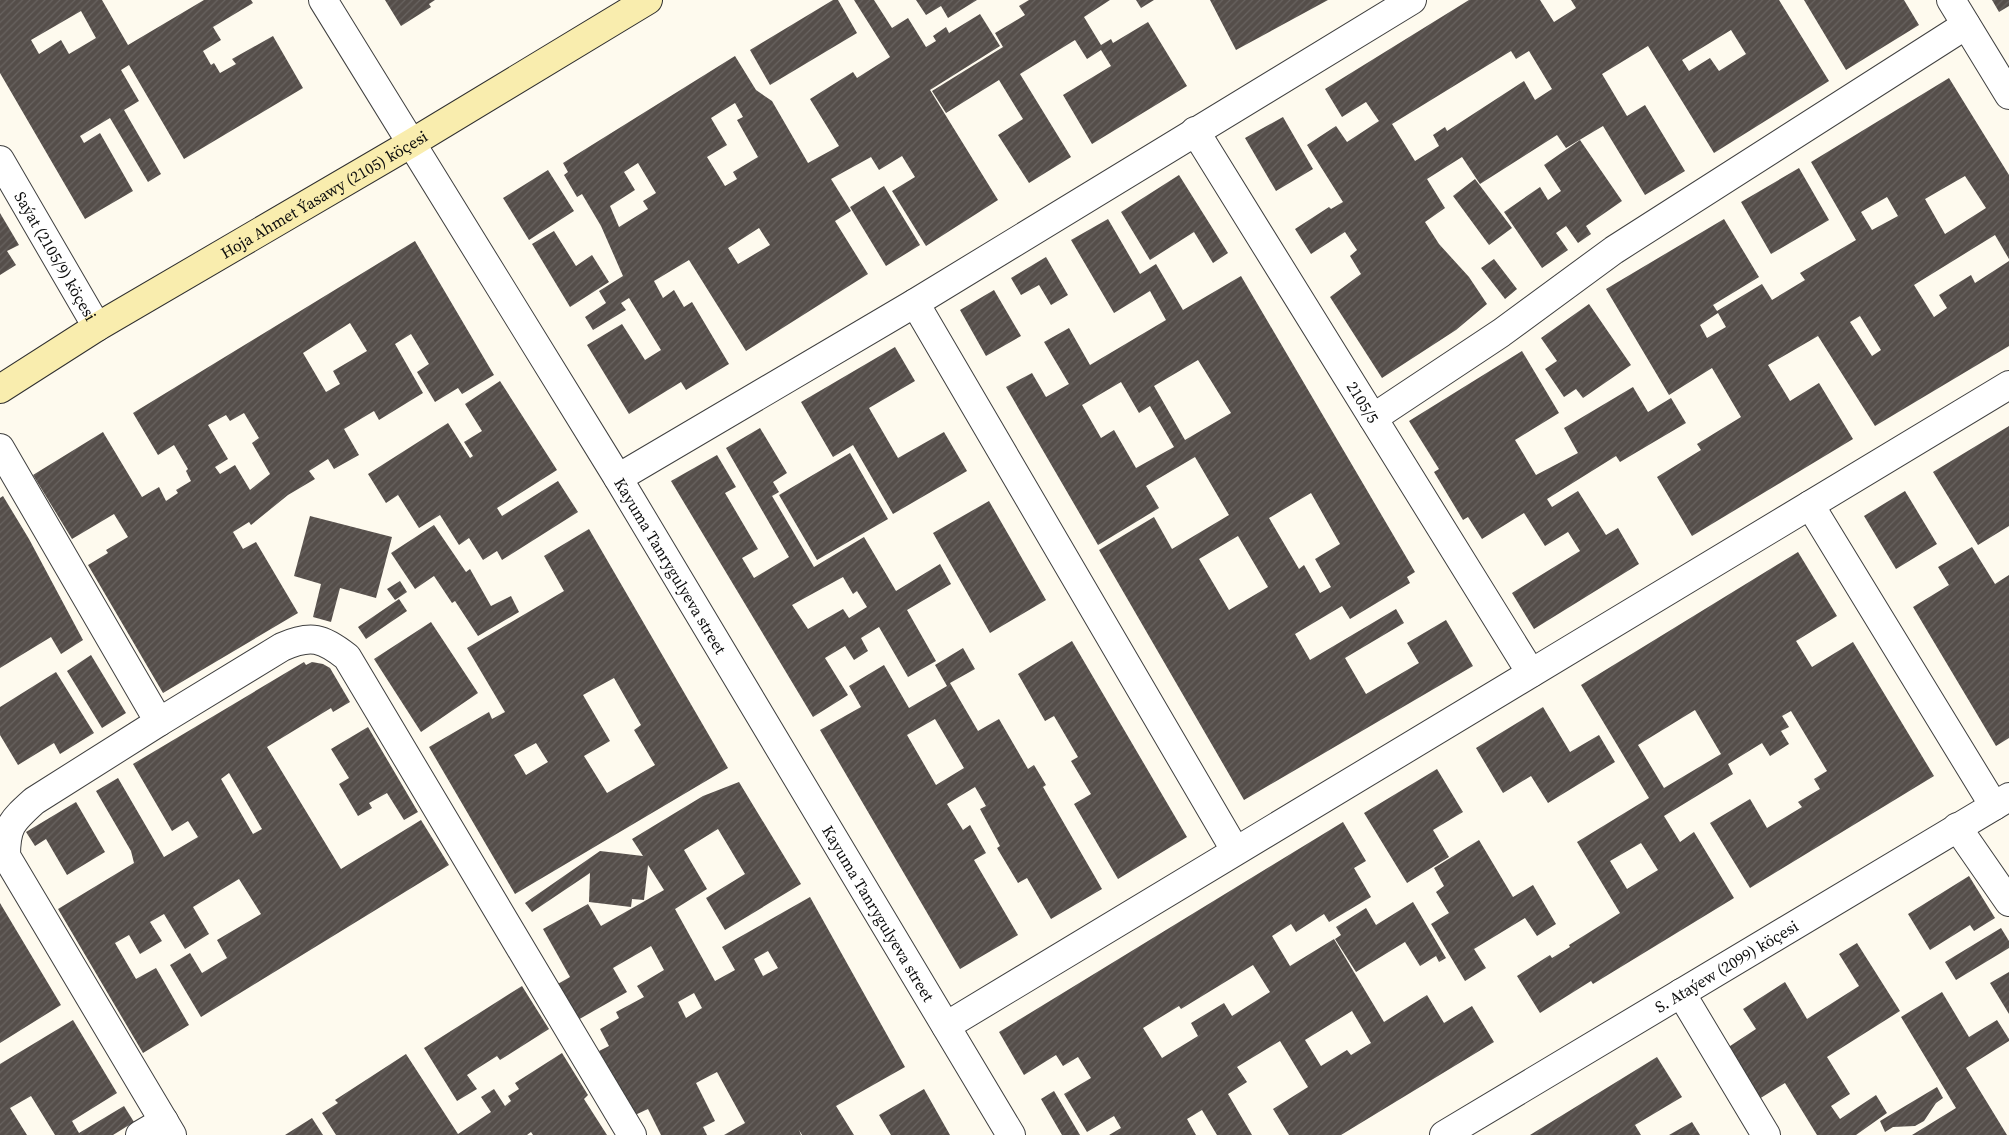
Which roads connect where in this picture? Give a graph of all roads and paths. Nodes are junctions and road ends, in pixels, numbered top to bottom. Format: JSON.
{"nodes":[{"id":1,"x":324,"y":0,"type":"edge"},
{"id":2,"x":648,"y":0,"type":"edge"},
{"id":3,"x":1412,"y":0,"type":"edge"},
{"id":4,"x":1951,"y":0,"type":"edge"},
{"id":5,"x":1966,"y":25,"type":"junction"},
{"id":6,"x":2009,"y":95,"type":"edge"},
{"id":7,"x":1195,"y":131,"type":"junction"},
{"id":8,"x":410,"y":144,"type":"junction"},
{"id":9,"x":0,"y":160,"type":"edge"},
{"id":10,"x":915,"y":302,"type":"junction"},
{"id":11,"x":98,"y":327,"type":"junction"},
{"id":12,"x":2009,"y":385,"type":"edge"},
{"id":13,"x":0,"y":389,"type":"edge"},
{"id":14,"x":1373,"y":418,"type":"junction"},
{"id":15,"x":0,"y":448,"type":"edge"},
{"id":16,"x":618,"y":478,"type":"junction"},
{"id":17,"x":1810,"y":505,"type":"junction"},
{"id":18,"x":1531,"y":673,"type":"junction"},
{"id":19,"x":159,"y":722,"type":"junction"},
{"id":20,"x":2002,"y":801,"type":"edge"},
{"id":21,"x":1958,"y":827,"type":"junction"},
{"id":22,"x":1235,"y":850,"type":"junction"},
{"id":23,"x":2009,"y":902,"type":"edge"},
{"id":24,"x":1681,"y":993,"type":"junction"},
{"id":25,"x":946,"y":1026,"type":"junction"},
{"id":26,"x":168,"y":1128,"type":"edge"},
{"id":27,"x":140,"y":1135,"type":"edge"},
{"id":28,"x":632,"y":1135,"type":"edge"},
{"id":29,"x":1011,"y":1135,"type":"edge"},
{"id":30,"x":1444,"y":1135,"type":"edge"},
{"id":31,"x":1766,"y":1135,"type":"edge"}],
"edges":[{"from":1,"to":8,"type":"street","name":"Kayuma Tanrygulyeva street"},
{"from":2,"to":8,"type":"street","name":"Hoja Ahmet Ýasawy (2105) köçesi"},
{"from":3,"to":7,"type":"street"},
{"from":4,"to":5,"type":"street"},
{"from":5,"to":6,"type":"street"},
{"from":5,"to":14,"type":"street"},
{"from":7,"to":10,"type":"street"},
{"from":7,"to":14,"type":"street","name":"2105/5"},
{"from":8,"to":11,"type":"street","name":"Hoja Ahmet Ýasawy (2105) köçesi"},
{"from":8,"to":16,"type":"street","name":"Kayuma Tanrygulyeva street"},
{"from":9,"to":11,"type":"street","name":"Saýat (2105/9) köçesi"},
{"from":10,"to":16,"type":"street"},
{"from":10,"to":22,"type":"street"},
{"from":11,"to":13,"type":"street","name":"Hoja Ahmet Ýasawy (2105) köçesi"},
{"from":12,"to":17,"type":"street"},
{"from":14,"to":18,"type":"street","name":"2105/5"},
{"from":15,"to":19,"type":"street"},
{"from":16,"to":25,"type":"street","name":"Kayuma Tanrygulyeva street"},
{"from":17,"to":18,"type":"street"},
{"from":17,"to":20,"type":"street"},
{"from":18,"to":22,"type":"street"},
{"from":19,"to":26,"type":"street"},
{"from":19,"to":28,"type":"street"},
{"from":20,"to":21,"type":"street","name":"S. Ataýew (2099) köçesi"},
{"from":21,"to":23,"type":"street"},
{"from":21,"to":24,"type":"street","name":"S. Ataýew (2099) köçesi"},
{"from":22,"to":25,"type":"street"},
{"from":24,"to":30,"type":"street","name":"S. Ataýew (2099) köçesi"},
{"from":24,"to":31,"type":"street"},
{"from":25,"to":29,"type":"street","name":"Kayuma Tanrygulyeva street"},
{"from":26,"to":27,"type":"street"}]}
